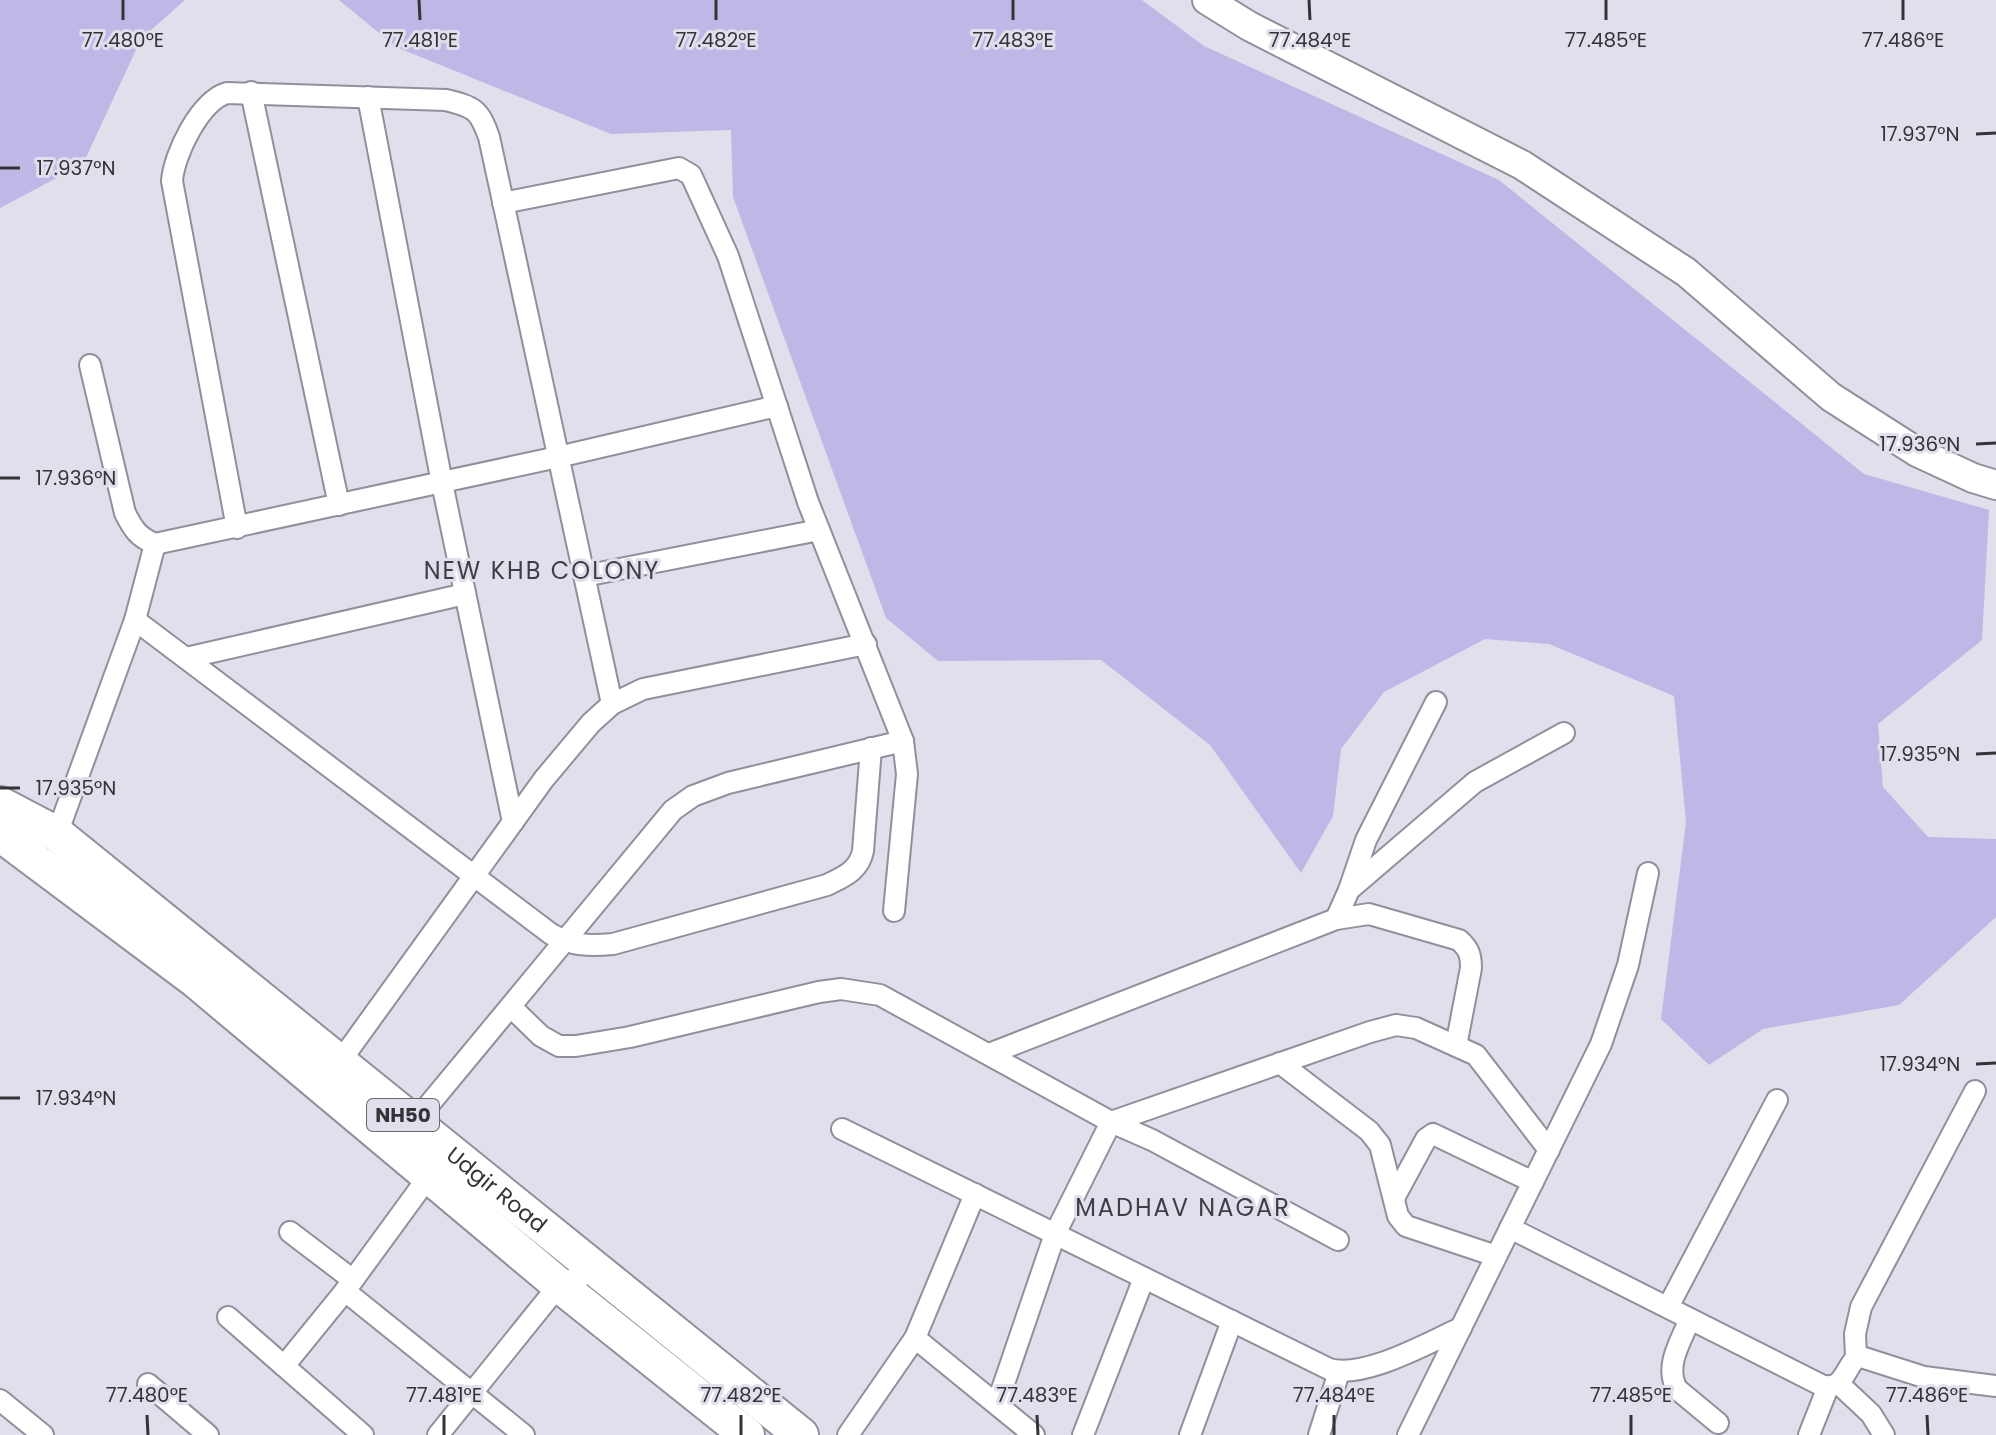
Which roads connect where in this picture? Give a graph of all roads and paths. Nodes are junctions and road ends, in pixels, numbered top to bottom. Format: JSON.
{"nodes":[{"id":1,"x":1207,"y":0,"type":"edge"},
{"id":2,"x":251,"y":92,"type":"junction"},
{"id":3,"x":368,"y":97,"type":"junction"},
{"id":4,"x":503,"y":203,"type":"junction"},
{"id":5,"x":90,"y":365,"type":"dead end"},
{"id":6,"x":777,"y":406,"type":"junction"},
{"id":7,"x":558,"y":457,"type":"junction"},
{"id":8,"x":442,"y":483,"type":"junction"},
{"id":9,"x":1996,"y":485,"type":"edge"},
{"id":10,"x":339,"y":505,"type":"junction"},
{"id":11,"x":237,"y":528,"type":"junction"},
{"id":12,"x":819,"y":530,"type":"junction"},
{"id":13,"x":155,"y":544,"type":"junction"},
{"id":14,"x":584,"y":576,"type":"junction"},
{"id":15,"x":465,"y":594,"type":"junction"},
{"id":16,"x":135,"y":620,"type":"junction"},
{"id":17,"x":866,"y":644,"type":"junction"},
{"id":18,"x":186,"y":658,"type":"junction"},
{"id":19,"x":1436,"y":702,"type":"dead end"},
{"id":20,"x":612,"y":704,"type":"junction"},
{"id":21,"x":1564,"y":733,"type":"dead end"},
{"id":22,"x":903,"y":741,"type":"junction"},
{"id":23,"x":871,"y":748,"type":"junction"},
{"id":24,"x":0,"y":804,"type":"edge"},
{"id":25,"x":513,"y":822,"type":"junction"},
{"id":26,"x":0,"y":834,"type":"edge"},
{"id":27,"x":57,"y":834,"type":"junction"},
{"id":28,"x":1648,"y":873,"type":"dead end"},
{"id":29,"x":474,"y":875,"type":"junction"},
{"id":30,"x":1349,"y":890,"type":"junction"},
{"id":31,"x":894,"y":911,"type":"dead end"},
{"id":32,"x":1336,"y":919,"type":"junction"},
{"id":33,"x":565,"y":942,"type":"junction"},
{"id":34,"x":511,"y":1007,"type":"junction"},
{"id":35,"x":1456,"y":1046,"type":"junction"},
{"id":36,"x":989,"y":1054,"type":"junction"},
{"id":37,"x":339,"y":1063,"type":"junction"},
{"id":38,"x":1280,"y":1063,"type":"junction"},
{"id":39,"x":1975,"y":1091,"type":"dead end"},
{"id":40,"x":1777,"y":1100,"type":"dead end"},
{"id":41,"x":1111,"y":1122,"type":"junction"},
{"id":42,"x":413,"y":1124,"type":"junction"},
{"id":43,"x":842,"y":1129,"type":"dead end"},
{"id":44,"x":1549,"y":1150,"type":"junction"},
{"id":45,"x":429,"y":1176,"type":"junction"},
{"id":46,"x":1533,"y":1182,"type":"junction"},
{"id":47,"x":975,"y":1194,"type":"junction"},
{"id":48,"x":1394,"y":1198,"type":"junction"},
{"id":49,"x":1510,"y":1228,"type":"junction"},
{"id":50,"x":290,"y":1232,"type":"dead end"},
{"id":51,"x":1055,"y":1234,"type":"junction"},
{"id":52,"x":1338,"y":1240,"type":"dead end"},
{"id":53,"x":1496,"y":1256,"type":"junction"},
{"id":54,"x":595,"y":1270,"type":"junction"},
{"id":55,"x":1144,"y":1278,"type":"junction"},
{"id":56,"x":559,"y":1285,"type":"junction"},
{"id":57,"x":349,"y":1286,"type":"junction"},
{"id":58,"x":1668,"y":1307,"type":"junction"},
{"id":59,"x":228,"y":1317,"type":"dead end"},
{"id":60,"x":1690,"y":1319,"type":"junction"},
{"id":61,"x":1232,"y":1321,"type":"junction"},
{"id":62,"x":1461,"y":1328,"type":"junction"},
{"id":63,"x":915,"y":1338,"type":"junction"},
{"id":64,"x":1856,"y":1357,"type":"junction"},
{"id":65,"x":284,"y":1366,"type":"junction"},
{"id":66,"x":1339,"y":1372,"type":"junction"},
{"id":67,"x":148,"y":1384,"type":"dead end"},
{"id":68,"x":1834,"y":1386,"type":"junction"},
{"id":69,"x":1996,"y":1386,"type":"edge"},
{"id":70,"x":472,"y":1394,"type":"junction"},
{"id":71,"x":0,"y":1400,"type":"edge"},
{"id":72,"x":997,"y":1404,"type":"junction"},
{"id":73,"x":1718,"y":1423,"type":"dead end"},
{"id":74,"x":43,"y":1435,"type":"edge"},
{"id":75,"x":208,"y":1435,"type":"edge"},
{"id":76,"x":363,"y":1435,"type":"edge"},
{"id":77,"x":438,"y":1435,"type":"edge"},
{"id":78,"x":524,"y":1435,"type":"edge"},
{"id":79,"x":747,"y":1435,"type":"edge"},
{"id":80,"x":801,"y":1435,"type":"edge"},
{"id":81,"x":848,"y":1435,"type":"edge"},
{"id":82,"x":1034,"y":1435,"type":"edge"},
{"id":83,"x":1083,"y":1435,"type":"edge"},
{"id":84,"x":1190,"y":1435,"type":"edge"},
{"id":85,"x":1319,"y":1435,"type":"edge"},
{"id":86,"x":1408,"y":1435,"type":"edge"},
{"id":87,"x":1809,"y":1435,"type":"edge"},
{"id":88,"x":1884,"y":1435,"type":"edge"}],
"edges":[{"from":1,"to":9,"type":"main road"},
{"from":2,"to":3,"type":"street"},
{"from":2,"to":10,"type":"street"},
{"from":2,"to":11,"type":"street"},
{"from":3,"to":4,"type":"street"},
{"from":3,"to":8,"type":"street"},
{"from":4,"to":6,"type":"street"},
{"from":4,"to":7,"type":"street"},
{"from":5,"to":13,"type":"street"},
{"from":6,"to":7,"type":"street"},
{"from":6,"to":12,"type":"street"},
{"from":7,"to":8,"type":"street"},
{"from":7,"to":14,"type":"street"},
{"from":8,"to":10,"type":"street"},
{"from":8,"to":15,"type":"street"},
{"from":10,"to":11,"type":"street"},
{"from":11,"to":13,"type":"street"},
{"from":12,"to":14,"type":"street"},
{"from":12,"to":17,"type":"street"},
{"from":13,"to":16,"type":"street"},
{"from":14,"to":20,"type":"street"},
{"from":15,"to":18,"type":"street"},
{"from":15,"to":25,"type":"street"},
{"from":16,"to":18,"type":"street"},
{"from":16,"to":27,"type":"street"},
{"from":17,"to":20,"type":"street"},
{"from":17,"to":22,"type":"street"},
{"from":18,"to":29,"type":"street"},
{"from":19,"to":30,"type":"street"},
{"from":20,"to":25,"type":"street"},
{"from":21,"to":30,"type":"street"},
{"from":22,"to":23,"type":"street"},
{"from":22,"to":31,"type":"street"},
{"from":23,"to":33,"type":"street"},
{"from":23,"to":33,"type":"street"},
{"from":24,"to":27,"type":"highway","name":"Udgir Road","number":"NH50"},
{"from":25,"to":29,"type":"street"},
{"from":26,"to":45,"type":"highway","name":"Udgir Road","number":"NH50"},
{"from":27,"to":37,"type":"highway","name":"Udgir Road","number":"NH50"},
{"from":28,"to":44,"type":"street"},
{"from":29,"to":33,"type":"street"},
{"from":29,"to":37,"type":"street"},
{"from":30,"to":32,"type":"street"},
{"from":32,"to":35,"type":"street"},
{"from":32,"to":36,"type":"street"},
{"from":33,"to":34,"type":"street"},
{"from":34,"to":36,"type":"street"},
{"from":34,"to":42,"type":"street"},
{"from":35,"to":38,"type":"street"},
{"from":35,"to":44,"type":"street"},
{"from":36,"to":41,"type":"street"},
{"from":37,"to":42,"type":"highway","name":"Udgir Road","number":"NH50"},
{"from":38,"to":41,"type":"street"},
{"from":38,"to":48,"type":"street"},
{"from":39,"to":64,"type":"street"},
{"from":40,"to":58,"type":"street"},
{"from":41,"to":51,"type":"street"},
{"from":41,"to":52,"type":"street"},
{"from":42,"to":54,"type":"highway","name":"Udgir Road","number":"NH50"},
{"from":43,"to":47,"type":"street"},
{"from":44,"to":46,"type":"street"},
{"from":45,"to":56,"type":"highway","name":"Udgir Road","number":"NH50"},
{"from":45,"to":57,"type":"street"},
{"from":46,"to":48,"type":"street"},
{"from":46,"to":49,"type":"street"},
{"from":47,"to":51,"type":"street"},
{"from":47,"to":63,"type":"street"},
{"from":48,"to":53,"type":"street"},
{"from":49,"to":53,"type":"street"},
{"from":49,"to":58,"type":"street"},
{"from":50,"to":57,"type":"street"},
{"from":51,"to":55,"type":"street"},
{"from":51,"to":72,"type":"street"},
{"from":53,"to":62,"type":"street"},
{"from":54,"to":56,"type":"street"},
{"from":54,"to":80,"type":"highway","name":"Udgir Road","number":"NH50"},
{"from":55,"to":61,"type":"street"},
{"from":55,"to":83,"type":"street"},
{"from":56,"to":70,"type":"street"},
{"from":56,"to":79,"type":"highway","name":"Udgir Road","number":"NH50"},
{"from":57,"to":65,"type":"street"},
{"from":57,"to":70,"type":"street"},
{"from":58,"to":60,"type":"street"},
{"from":59,"to":65,"type":"street"},
{"from":60,"to":68,"type":"street"},
{"from":60,"to":73,"type":"street"},
{"from":61,"to":66,"type":"street"},
{"from":61,"to":84,"type":"street"},
{"from":62,"to":66,"type":"street"},
{"from":62,"to":86,"type":"street"},
{"from":63,"to":72,"type":"street"},
{"from":63,"to":81,"type":"street"},
{"from":64,"to":68,"type":"street"},
{"from":64,"to":69,"type":"street"},
{"from":65,"to":76,"type":"street"},
{"from":66,"to":85,"type":"street"},
{"from":67,"to":75,"type":"street"},
{"from":68,"to":87,"type":"street"},
{"from":68,"to":88,"type":"street"},
{"from":70,"to":77,"type":"street"},
{"from":70,"to":78,"type":"street"},
{"from":71,"to":74,"type":"street"},
{"from":72,"to":82,"type":"street"}]}
